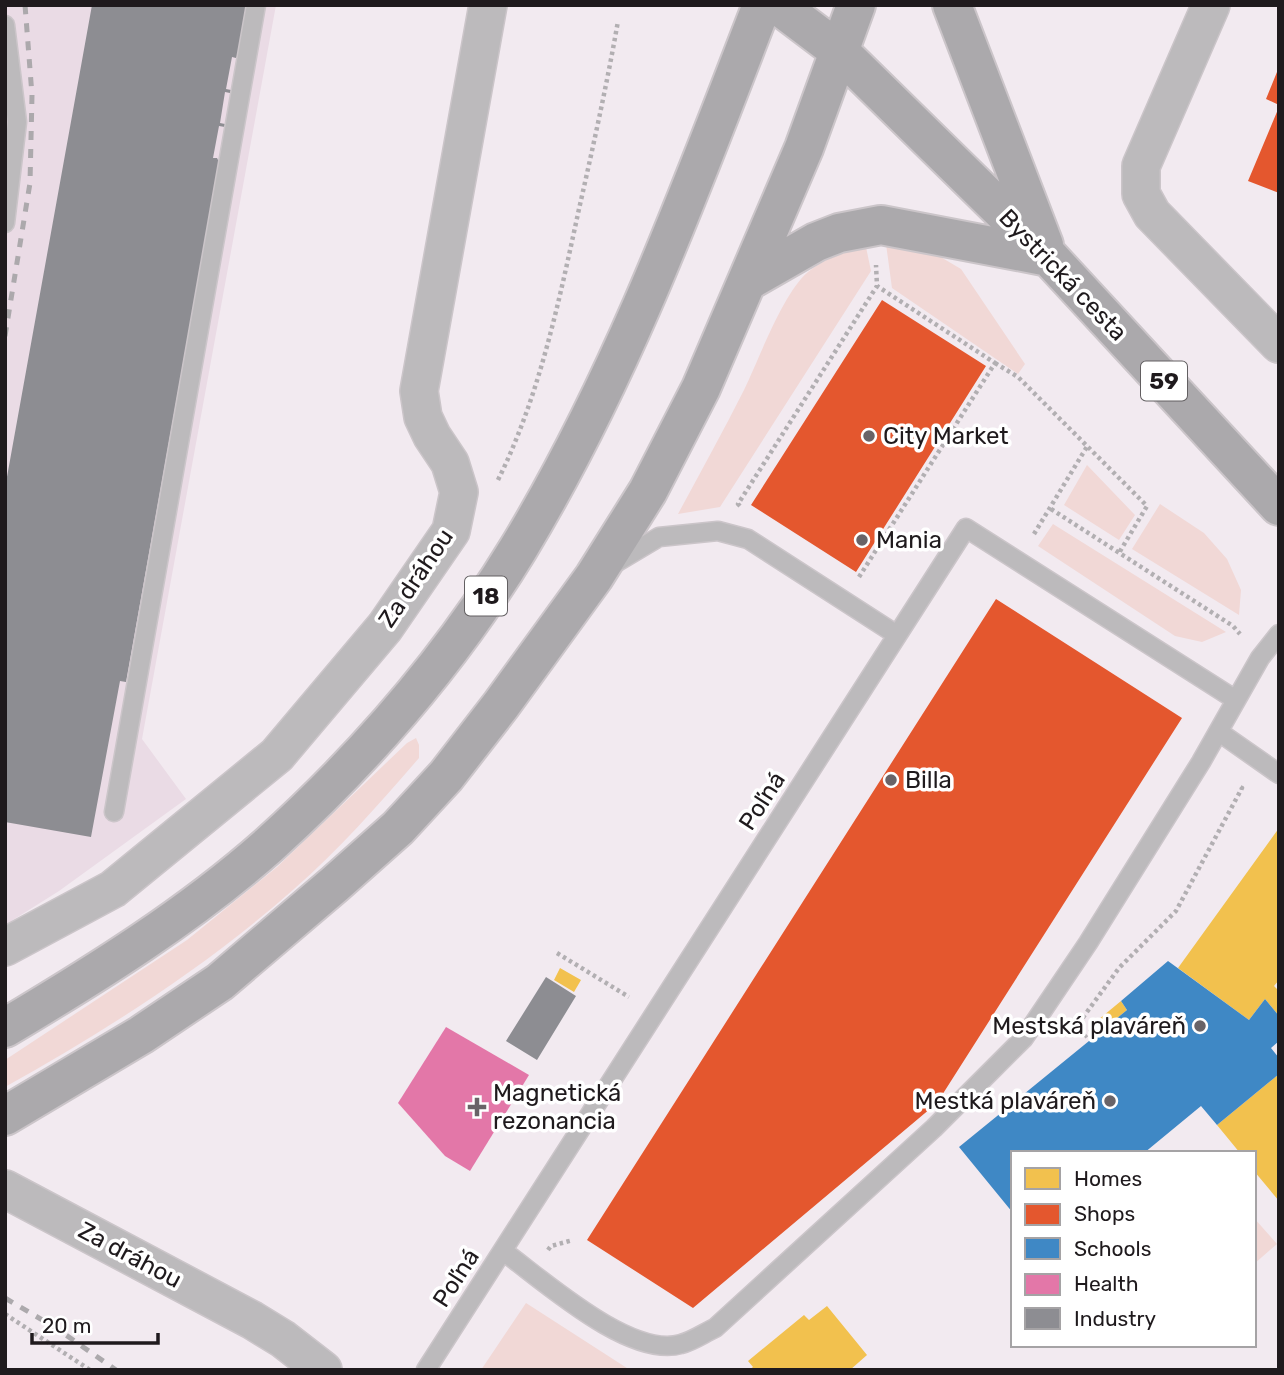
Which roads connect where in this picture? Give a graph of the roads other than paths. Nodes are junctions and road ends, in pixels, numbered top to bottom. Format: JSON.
{"nodes":[{"id":1,"x":256,"y":5,"type":"edge"},
{"id":2,"x":488,"y":5,"type":"edge"},
{"id":3,"x":762,"y":5,"type":"edge"},
{"id":4,"x":778,"y":5,"type":"edge"},
{"id":5,"x":856,"y":5,"type":"edge"},
{"id":6,"x":952,"y":5,"type":"edge"},
{"id":7,"x":1211,"y":5,"type":"edge"},
{"id":8,"x":5,"y":25,"type":"edge"},
{"id":9,"x":839,"y":51,"type":"junction"},
{"id":10,"x":5,"y":223,"type":"edge"},
{"id":11,"x":1049,"y":257,"type":"junction"},
{"id":12,"x":748,"y":281,"type":"junction"},
{"id":13,"x":1279,"y":344,"type":"edge"},
{"id":14,"x":1279,"y":506,"type":"edge"},
{"id":15,"x":593,"y":577,"type":"junction"},
{"id":16,"x":1279,"y":634,"type":"edge"},
{"id":17,"x":897,"y":635,"type":"junction"},
{"id":18,"x":1236,"y":700,"type":"junction"},
{"id":19,"x":1219,"y":732,"type":"junction"},
{"id":20,"x":1279,"y":774,"type":"edge"},
{"id":21,"x":114,"y":812,"type":"dead end"},
{"id":22,"x":5,"y":947,"type":"edge"},
{"id":23,"x":5,"y":1028,"type":"edge"},
{"id":24,"x":13,"y":1112,"type":"edge"},
{"id":25,"x":5,"y":1189,"type":"edge"},
{"id":26,"x":503,"y":1251,"type":"junction"},
{"id":27,"x":323,"y":1370,"type":"edge"},
{"id":28,"x":426,"y":1370,"type":"edge"}],
"edges":[{"from":1,"to":21,"type":"lane"},
{"from":2,"to":22,"type":"street","name":"Za dráhou"},
{"from":3,"to":23,"type":"main road","number":"18"},
{"from":4,"to":9,"type":"main road","name":"Bystrická cesta"},
{"from":5,"to":9,"type":"main road"},
{"from":6,"to":11,"type":"main road"},
{"from":7,"to":13,"type":"street"},
{"from":8,"to":10,"type":"lane"},
{"from":9,"to":11,"type":"main road","name":"Bystrická cesta","number":"59"},
{"from":9,"to":12,"type":"main road"},
{"from":11,"to":12,"type":"main road"},
{"from":11,"to":14,"type":"main road","name":"Bystrická cesta","number":"59"},
{"from":12,"to":15,"type":"main road"},
{"from":15,"to":17,"type":"lane"},
{"from":15,"to":24,"type":"main road"},
{"from":16,"to":18,"type":"lane"},
{"from":17,"to":18,"type":"lane","name":"Poľná"},
{"from":17,"to":26,"type":"lane","name":"Poľná"},
{"from":18,"to":19,"type":"lane"},
{"from":19,"to":20,"type":"lane"},
{"from":19,"to":26,"type":"lane"},
{"from":25,"to":27,"type":"street","name":"Za dráhou"},
{"from":26,"to":28,"type":"lane","name":"Poľná"}]}
